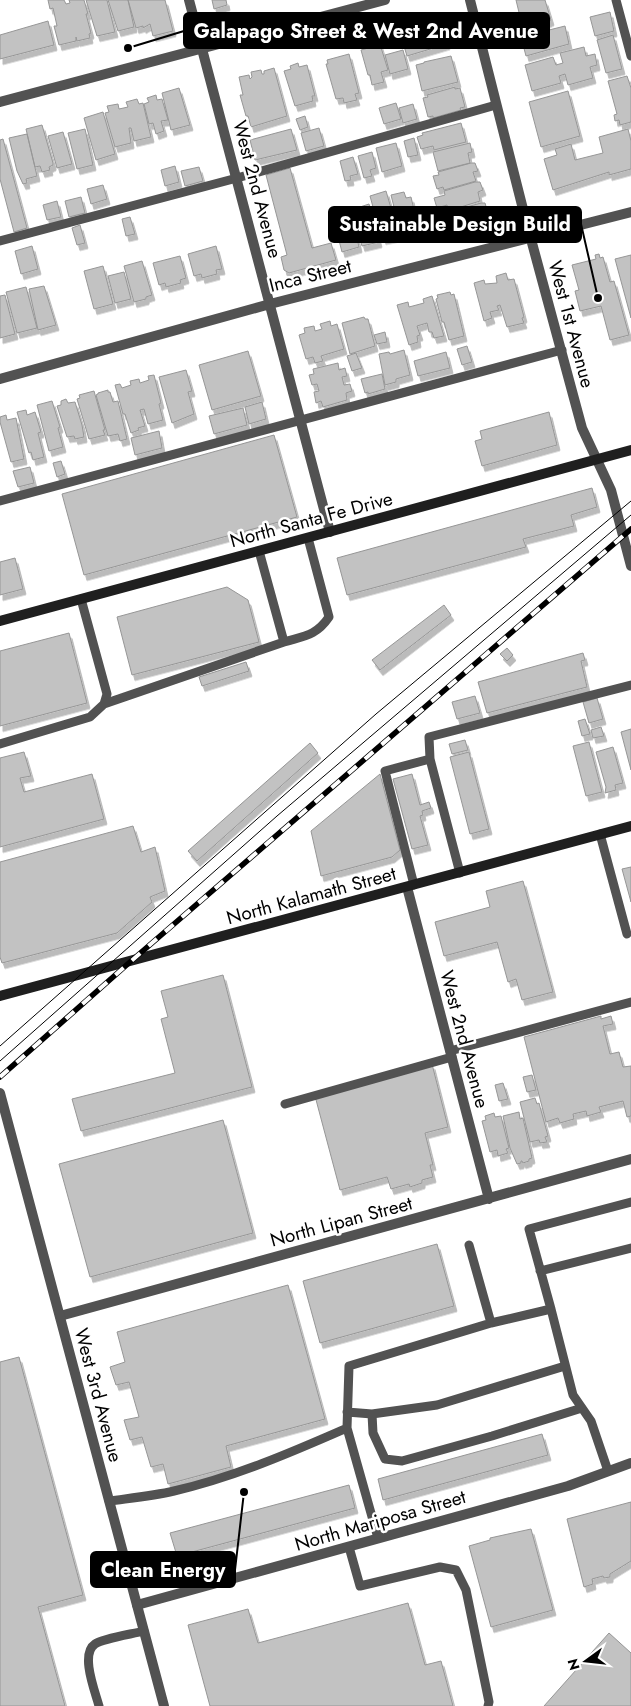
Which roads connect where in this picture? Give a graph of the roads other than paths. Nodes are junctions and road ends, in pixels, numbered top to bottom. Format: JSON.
{"nodes":[{"id":1,"x":189,"y":0,"type":"edge"},
{"id":2,"x":386,"y":0,"type":"edge"},
{"id":3,"x":470,"y":0,"type":"edge"},
{"id":4,"x":616,"y":0,"type":"edge"},
{"id":5,"x":202,"y":49,"type":"junction"},
{"id":6,"x":631,"y":56,"type":"edge"},
{"id":7,"x":0,"y":102,"type":"edge"},
{"id":8,"x":496,"y":105,"type":"junction"},
{"id":9,"x":237,"y":178,"type":"junction"},
{"id":10,"x":631,"y":212,"type":"edge"},
{"id":11,"x":530,"y":238,"type":"junction"},
{"id":12,"x":0,"y":241,"type":"edge"},
{"id":13,"x":270,"y":304,"type":"junction"},
{"id":14,"x":562,"y":350,"type":"junction"},
{"id":15,"x":0,"y":379,"type":"edge"},
{"id":16,"x":301,"y":420,"type":"junction"},
{"id":17,"x":631,"y":450,"type":"edge"},
{"id":18,"x":596,"y":460,"type":"junction"},
{"id":19,"x":0,"y":501,"type":"edge"},
{"id":20,"x":330,"y":532,"type":"junction"},
{"id":21,"x":308,"y":538,"type":"junction"},
{"id":22,"x":259,"y":551,"type":"junction"},
{"id":23,"x":631,"y":566,"type":"edge"},
{"id":24,"x":81,"y":599,"type":"junction"},
{"id":25,"x":0,"y":621,"type":"edge"},
{"id":26,"x":284,"y":642,"type":"junction"},
{"id":27,"x":631,"y":685,"type":"edge"},
{"id":28,"x":104,"y":704,"type":"junction"},
{"id":29,"x":0,"y":744,"type":"edge"},
{"id":30,"x":430,"y":759,"type":"junction"},
{"id":31,"x":631,"y":826,"type":"edge"},
{"id":32,"x":600,"y":834,"type":"junction"},
{"id":33,"x":460,"y":873,"type":"junction"},
{"id":34,"x":411,"y":886,"type":"junction"},
{"id":35,"x":627,"y":934,"type":"dead end"},
{"id":36,"x":0,"y":996,"type":"edge"},
{"id":37,"x":631,"y":1002,"type":"edge"},
{"id":38,"x":451,"y":1054,"type":"junction"},
{"id":39,"x":0,"y":1093,"type":"edge"},
{"id":40,"x":285,"y":1104,"type":"dead end"},
{"id":41,"x":631,"y":1160,"type":"edge"},
{"id":42,"x":489,"y":1200,"type":"junction"},
{"id":43,"x":631,"y":1202,"type":"edge"},
{"id":44,"x":469,"y":1245,"type":"dead end"},
{"id":45,"x":631,"y":1248,"type":"edge"},
{"id":46,"x":540,"y":1271,"type":"junction"},
{"id":47,"x":550,"y":1309,"type":"junction"},
{"id":48,"x":60,"y":1316,"type":"junction"},
{"id":49,"x":491,"y":1323,"type":"junction"},
{"id":50,"x":565,"y":1366,"type":"junction"},
{"id":51,"x":582,"y":1408,"type":"junction"},
{"id":52,"x":347,"y":1412,"type":"junction"},
{"id":53,"x":372,"y":1414,"type":"junction"},
{"id":54,"x":346,"y":1428,"type":"junction"},
{"id":55,"x":631,"y":1463,"type":"edge"},
{"id":56,"x":608,"y":1471,"type":"junction"},
{"id":57,"x":109,"y":1501,"type":"junction"},
{"id":58,"x":378,"y":1538,"type":"junction"},
{"id":59,"x":349,"y":1547,"type":"junction"},
{"id":60,"x":137,"y":1605,"type":"junction"},
{"id":61,"x":144,"y":1631,"type":"junction"},
{"id":62,"x":99,"y":1706,"type":"edge"},
{"id":63,"x":164,"y":1706,"type":"edge"},
{"id":64,"x":488,"y":1706,"type":"edge"}],
"edges":[{"from":1,"to":5,"type":"street","name":"West 2nd Avenue"},
{"from":2,"to":5,"type":"street"},
{"from":3,"to":8,"type":"street","name":"West 1st Avenue"},
{"from":4,"to":6,"type":"lane"},
{"from":5,"to":7,"type":"street"},
{"from":5,"to":9,"type":"street","name":"West 2nd Avenue"},
{"from":8,"to":9,"type":"lane"},
{"from":8,"to":11,"type":"street","name":"West 1st Avenue"},
{"from":9,"to":12,"type":"lane"},
{"from":9,"to":13,"type":"street","name":"West 2nd Avenue"},
{"from":10,"to":11,"type":"street","name":"Inca Street"},
{"from":11,"to":13,"type":"street","name":"Inca Street"},
{"from":11,"to":14,"type":"street","name":"West 1st Avenue"},
{"from":13,"to":15,"type":"street","name":"Inca Street"},
{"from":13,"to":16,"type":"street","name":"West 2nd Avenue"},
{"from":14,"to":16,"type":"lane"},
{"from":14,"to":18,"type":"street","name":"West 1st Avenue"},
{"from":16,"to":19,"type":"lane"},
{"from":16,"to":20,"type":"street","name":"West 2nd Avenue"},
{"from":17,"to":18,"type":"main road","name":"North Santa Fe Drive"},
{"from":18,"to":20,"type":"main road","name":"North Santa Fe Drive"},
{"from":18,"to":23,"type":"street","name":"West 1st Avenue"},
{"from":20,"to":21,"type":"main road","name":"North Santa Fe Drive"},
{"from":21,"to":22,"type":"main road","name":"North Santa Fe Drive"},
{"from":21,"to":26,"type":"lane"},
{"from":22,"to":24,"type":"main road","name":"North Santa Fe Drive"},
{"from":22,"to":26,"type":"lane"},
{"from":24,"to":25,"type":"main road","name":"North Santa Fe Drive"},
{"from":24,"to":28,"type":"lane"},
{"from":26,"to":28,"type":"lane"},
{"from":27,"to":30,"type":"lane"},
{"from":28,"to":29,"type":"lane"},
{"from":30,"to":33,"type":"lane"},
{"from":30,"to":34,"type":"lane"},
{"from":31,"to":32,"type":"main road","name":"North Kalamath Street"},
{"from":32,"to":33,"type":"main road","name":"North Kalamath Street"},
{"from":32,"to":35,"type":"lane"},
{"from":33,"to":34,"type":"main road","name":"North Kalamath Street"},
{"from":34,"to":36,"type":"main road","name":"North Kalamath Street"},
{"from":34,"to":38,"type":"street","name":"West 2nd Avenue"},
{"from":37,"to":38,"type":"lane"},
{"from":38,"to":40,"type":"lane"},
{"from":38,"to":42,"type":"street","name":"West 2nd Avenue"},
{"from":39,"to":48,"type":"street","name":"West 3rd Avenue"},
{"from":41,"to":42,"type":"street","name":"North Lipan Street"},
{"from":42,"to":48,"type":"street","name":"North Lipan Street"},
{"from":43,"to":46,"type":"lane"},
{"from":44,"to":49,"type":"lane"},
{"from":45,"to":46,"type":"lane"},
{"from":46,"to":47,"type":"lane"},
{"from":47,"to":49,"type":"lane"},
{"from":47,"to":50,"type":"lane"},
{"from":48,"to":57,"type":"street","name":"West 3rd Avenue"},
{"from":49,"to":52,"type":"lane"},
{"from":50,"to":51,"type":"lane"},
{"from":50,"to":53,"type":"lane"},
{"from":51,"to":53,"type":"lane"},
{"from":51,"to":56,"type":"lane"},
{"from":52,"to":53,"type":"lane"},
{"from":52,"to":54,"type":"lane"},
{"from":54,"to":57,"type":"lane"},
{"from":54,"to":58,"type":"lane"},
{"from":55,"to":56,"type":"street","name":"North Mariposa Street"},
{"from":56,"to":58,"type":"street","name":"North Mariposa Street"},
{"from":57,"to":60,"type":"street","name":"West 3rd Avenue"},
{"from":58,"to":59,"type":"street","name":"North Mariposa Street"},
{"from":59,"to":60,"type":"street","name":"North Mariposa Street"},
{"from":59,"to":64,"type":"lane"},
{"from":60,"to":61,"type":"street","name":"West 3rd Avenue"},
{"from":61,"to":62,"type":"lane"},
{"from":61,"to":63,"type":"street","name":"West 3rd Avenue"}]}
